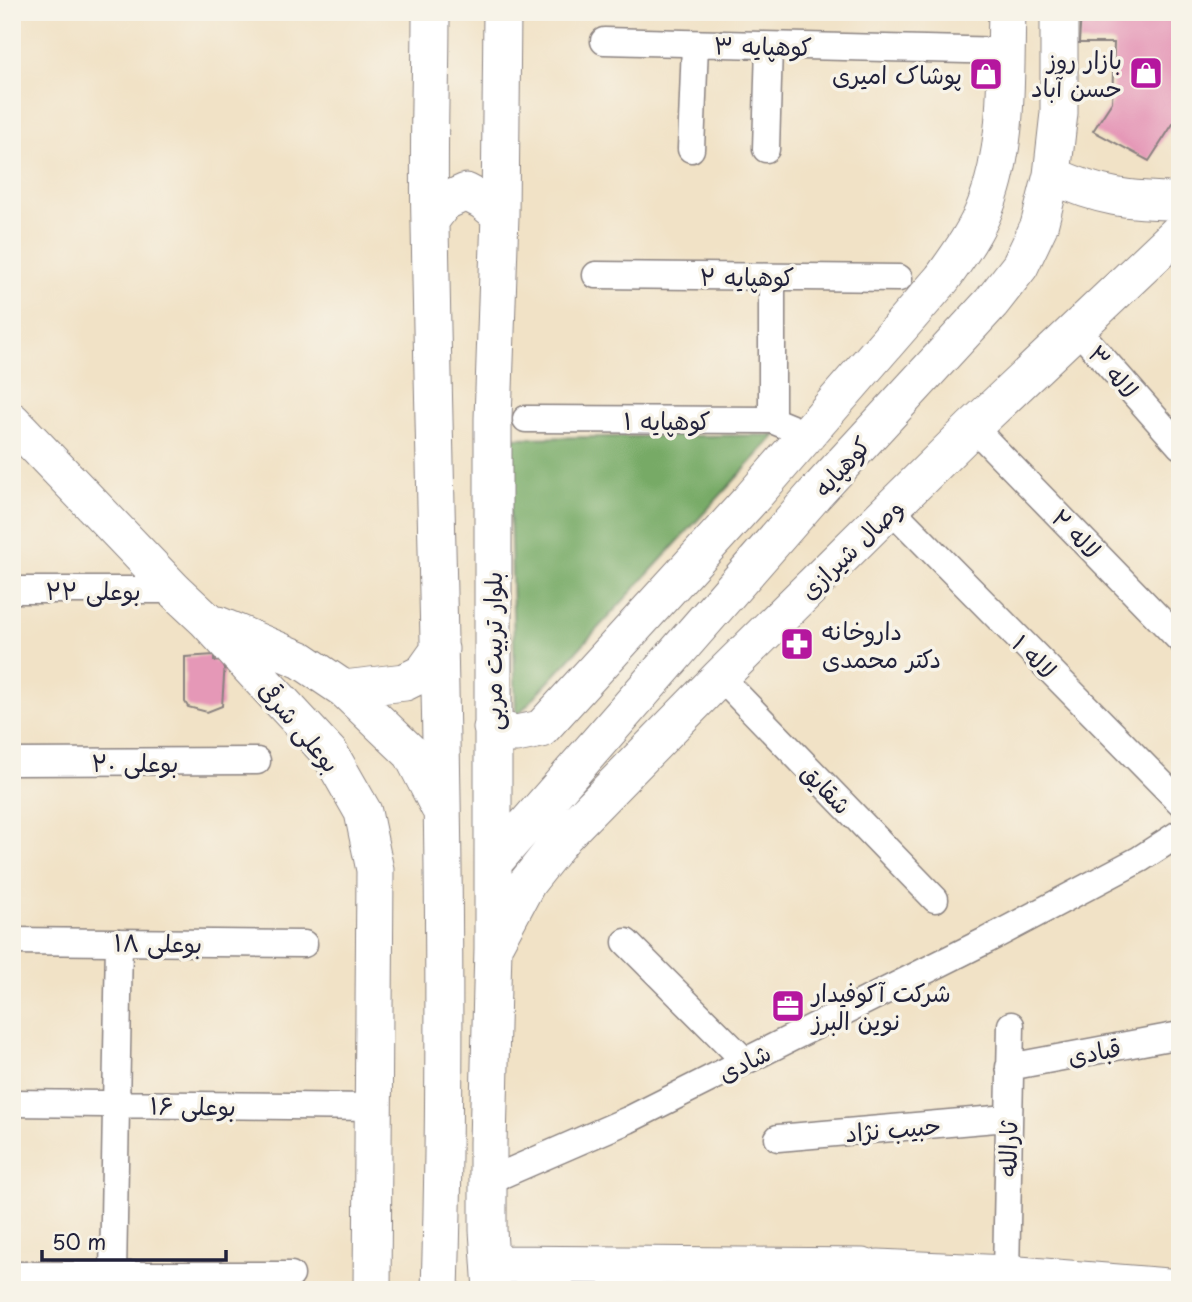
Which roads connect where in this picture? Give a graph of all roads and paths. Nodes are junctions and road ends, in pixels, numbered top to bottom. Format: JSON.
{"nodes":[{"id":1,"x":431,"y":12,"type":"edge"},
{"id":2,"x":502,"y":12,"type":"edge"},
{"id":3,"x":1007,"y":12,"type":"edge"},
{"id":4,"x":1059,"y":12,"type":"edge"},
{"id":5,"x":604,"y":41,"type":"dead end"},
{"id":6,"x":695,"y":44,"type":"junction"},
{"id":7,"x":769,"y":46,"type":"junction"},
{"id":8,"x":1006,"y":51,"type":"junction"},
{"id":9,"x":691,"y":149,"type":"dead end"},
{"id":10,"x":766,"y":149,"type":"dead end"},
{"id":11,"x":1052,"y":175,"type":"junction"},
{"id":12,"x":1180,"y":201,"type":"edge"},
{"id":13,"x":500,"y":215,"type":"junction"},
{"id":14,"x":430,"y":221,"type":"junction"},
{"id":15,"x":1180,"y":231,"type":"edge"},
{"id":16,"x":596,"y":275,"type":"dead end"},
{"id":17,"x":772,"y":276,"type":"junction"},
{"id":18,"x":899,"y":278,"type":"dead end"},
{"id":19,"x":1077,"y":329,"type":"junction"},
{"id":20,"x":526,"y":419,"type":"dead end"},
{"id":21,"x":772,"y":420,"type":"junction"},
{"id":22,"x":12,"y":421,"type":"edge"},
{"id":23,"x":973,"y":427,"type":"junction"},
{"id":24,"x":806,"y":434,"type":"junction"},
{"id":25,"x":1180,"y":446,"type":"edge"},
{"id":26,"x":776,"y":469,"type":"junction"},
{"id":27,"x":815,"y":494,"type":"junction"},
{"id":28,"x":751,"y":499,"type":"junction"},
{"id":29,"x":891,"y":509,"type":"junction"},
{"id":30,"x":785,"y":530,"type":"junction"},
{"id":31,"x":12,"y":590,"type":"edge"},
{"id":32,"x":174,"y":590,"type":"junction"},
{"id":33,"x":206,"y":621,"type":"junction"},
{"id":34,"x":1180,"y":640,"type":"edge"},
{"id":35,"x":440,"y":649,"type":"junction"},
{"id":36,"x":720,"y":677,"type":"junction"},
{"id":37,"x":344,"y":690,"type":"junction"},
{"id":38,"x":492,"y":728,"type":"junction"},
{"id":39,"x":541,"y":729,"type":"junction"},
{"id":40,"x":257,"y":761,"type":"dead end"},
{"id":41,"x":12,"y":762,"type":"edge"},
{"id":42,"x":547,"y":799,"type":"junction"},
{"id":43,"x":1180,"y":802,"type":"edge"},
{"id":44,"x":443,"y":814,"type":"junction"},
{"id":45,"x":1180,"y":833,"type":"edge"},
{"id":46,"x":493,"y":863,"type":"junction"},
{"id":47,"x":935,"y":899,"type":"dead end"},
{"id":48,"x":12,"y":941,"type":"edge"},
{"id":49,"x":118,"y":942,"type":"junction"},
{"id":50,"x":626,"y":942,"type":"dead end"},
{"id":51,"x":304,"y":944,"type":"dead end"},
{"id":52,"x":493,"y":948,"type":"junction"},
{"id":53,"x":1011,"y":1025,"type":"dead end"},
{"id":54,"x":1180,"y":1035,"type":"edge"},
{"id":55,"x":745,"y":1062,"type":"junction"},
{"id":56,"x":1009,"y":1067,"type":"junction"},
{"id":57,"x":12,"y":1103,"type":"edge"},
{"id":58,"x":116,"y":1104,"type":"junction"},
{"id":59,"x":374,"y":1107,"type":"junction"},
{"id":60,"x":1007,"y":1118,"type":"junction"},
{"id":61,"x":778,"y":1138,"type":"dead end"},
{"id":62,"x":488,"y":1181,"type":"junction"},
{"id":63,"x":863,"y":1267,"type":"junction"},
{"id":64,"x":1006,"y":1274,"type":"junction"},
{"id":65,"x":12,"y":1275,"type":"edge"},
{"id":66,"x":113,"y":1275,"type":"junction"},
{"id":67,"x":291,"y":1275,"type":"dead end"},
{"id":68,"x":492,"y":1277,"type":"edge"},
{"id":69,"x":553,"y":1277,"type":"edge"},
{"id":70,"x":1180,"y":1288,"type":"edge"},
{"id":71,"x":372,"y":1290,"type":"edge"},
{"id":72,"x":440,"y":1290,"type":"edge"},
{"id":73,"x":911,"y":1290,"type":"edge"}],
"edges":[{"from":1,"to":14,"type":"main road","name":"بلوار تربیت مربی"},
{"from":2,"to":13,"type":"main road","name":"بلوار تربیت مربی"},
{"from":3,"to":8,"type":"main road","name":"کوهپایه"},
{"from":4,"to":11,"type":"main road","name":"کوهپایه"},
{"from":5,"to":6,"type":"street","name":"کوهپایه ۳"},
{"from":6,"to":7,"type":"street","name":"کوهپایه ۳"},
{"from":6,"to":9,"type":"street"},
{"from":7,"to":8,"type":"street","name":"کوهپایه ۳"},
{"from":7,"to":10,"type":"street"},
{"from":8,"to":24,"type":"main road","name":"کوهپایه"},
{"from":11,"to":12,"type":"main road"},
{"from":11,"to":27,"type":"main road","name":"کوهپایه"},
{"from":13,"to":14,"type":"main road"},
{"from":13,"to":38,"type":"main road","name":"بلوار تربیت مربی"},
{"from":14,"to":35,"type":"main road","name":"بلوار تربیت مربی"},
{"from":15,"to":19,"type":"main road","name":"وصال شیرازی"},
{"from":16,"to":17,"type":"street","name":"کوهپایه ۲"},
{"from":17,"to":18,"type":"street","name":"کوهپایه ۲"},
{"from":17,"to":21,"type":"street"},
{"from":19,"to":23,"type":"main road","name":"وصال شیرازی"},
{"from":19,"to":25,"type":"street","name":"لاله ۳"},
{"from":20,"to":21,"type":"street","name":"کوهپایه ۱"},
{"from":21,"to":24,"type":"street","name":"کوهپایه ۱"},
{"from":22,"to":32,"type":"main road","name":"بوعلی شرقی"},
{"from":23,"to":29,"type":"main road","name":"وصال شیرازی"},
{"from":23,"to":34,"type":"street","name":"لاله ۲"},
{"from":24,"to":26,"type":"main road","name":"کوهپایه"},
{"from":26,"to":27,"type":"main road"},
{"from":26,"to":28,"type":"main road","name":"کوهپایه"},
{"from":27,"to":30,"type":"main road","name":"کوهپایه"},
{"from":28,"to":30,"type":"main road"},
{"from":28,"to":39,"type":"main road","name":"کوهپایه"},
{"from":29,"to":36,"type":"main road","name":"وصال شیرازی"},
{"from":29,"to":43,"type":"street","name":"لاله ۱"},
{"from":30,"to":42,"type":"main road","name":"کوهپایه"},
{"from":31,"to":32,"type":"street","name":"بوعلی ۲۲"},
{"from":32,"to":33,"type":"main road","name":"بوعلی شرقی"},
{"from":33,"to":37,"type":"main road"},
{"from":33,"to":59,"type":"main road","name":"بوعلی شرقی"},
{"from":35,"to":37,"type":"main road"},
{"from":35,"to":44,"type":"main road","name":"بلوار تربیت مربی"},
{"from":36,"to":47,"type":"street","name":"شقایق"},
{"from":36,"to":52,"type":"main road","name":"وصال شیرازی"},
{"from":37,"to":44,"type":"main road"},
{"from":38,"to":39,"type":"main road"},
{"from":38,"to":46,"type":"main road","name":"بلوار تربیت مربی"},
{"from":39,"to":42,"type":"main road","name":"کوهپایه"},
{"from":40,"to":41,"type":"street","name":"بوعلی ۲۰"},
{"from":42,"to":46,"type":"main road","name":"کوهپایه"},
{"from":44,"to":72,"type":"main road","name":"بلوار تربیت مربی"},
{"from":45,"to":55,"type":"street","name":"شادی"},
{"from":46,"to":52,"type":"main road","name":"بلوار تربیت مربی"},
{"from":48,"to":49,"type":"street","name":"بوعلی ۱۸"},
{"from":49,"to":51,"type":"street","name":"بوعلی ۱۸"},
{"from":49,"to":58,"type":"street"},
{"from":50,"to":55,"type":"street"},
{"from":52,"to":62,"type":"main road","name":"بلوار تربیت مربی"},
{"from":53,"to":56,"type":"street","name":"ثارالله"},
{"from":54,"to":56,"type":"street","name":"قبادی"},
{"from":55,"to":62,"type":"street","name":"شادی"},
{"from":56,"to":60,"type":"street","name":"ثارالله"},
{"from":57,"to":58,"type":"street","name":"بوعلی ۱۶"},
{"from":58,"to":59,"type":"street","name":"بوعلی ۱۶"},
{"from":58,"to":66,"type":"street"},
{"from":59,"to":71,"type":"main road","name":"بوعلی شرقی"},
{"from":60,"to":61,"type":"street","name":"حبیب نژاد"},
{"from":60,"to":64,"type":"street","name":"ثارالله"},
{"from":62,"to":68,"type":"main road","name":"بلوار تربیت مربی"},
{"from":63,"to":64,"type":"main road"},
{"from":63,"to":69,"type":"main road"},
{"from":63,"to":73,"type":"main road"},
{"from":64,"to":70,"type":"main road"},
{"from":65,"to":66,"type":"street"},
{"from":66,"to":67,"type":"street"},
{"from":68,"to":69,"type":"main road"}]}
